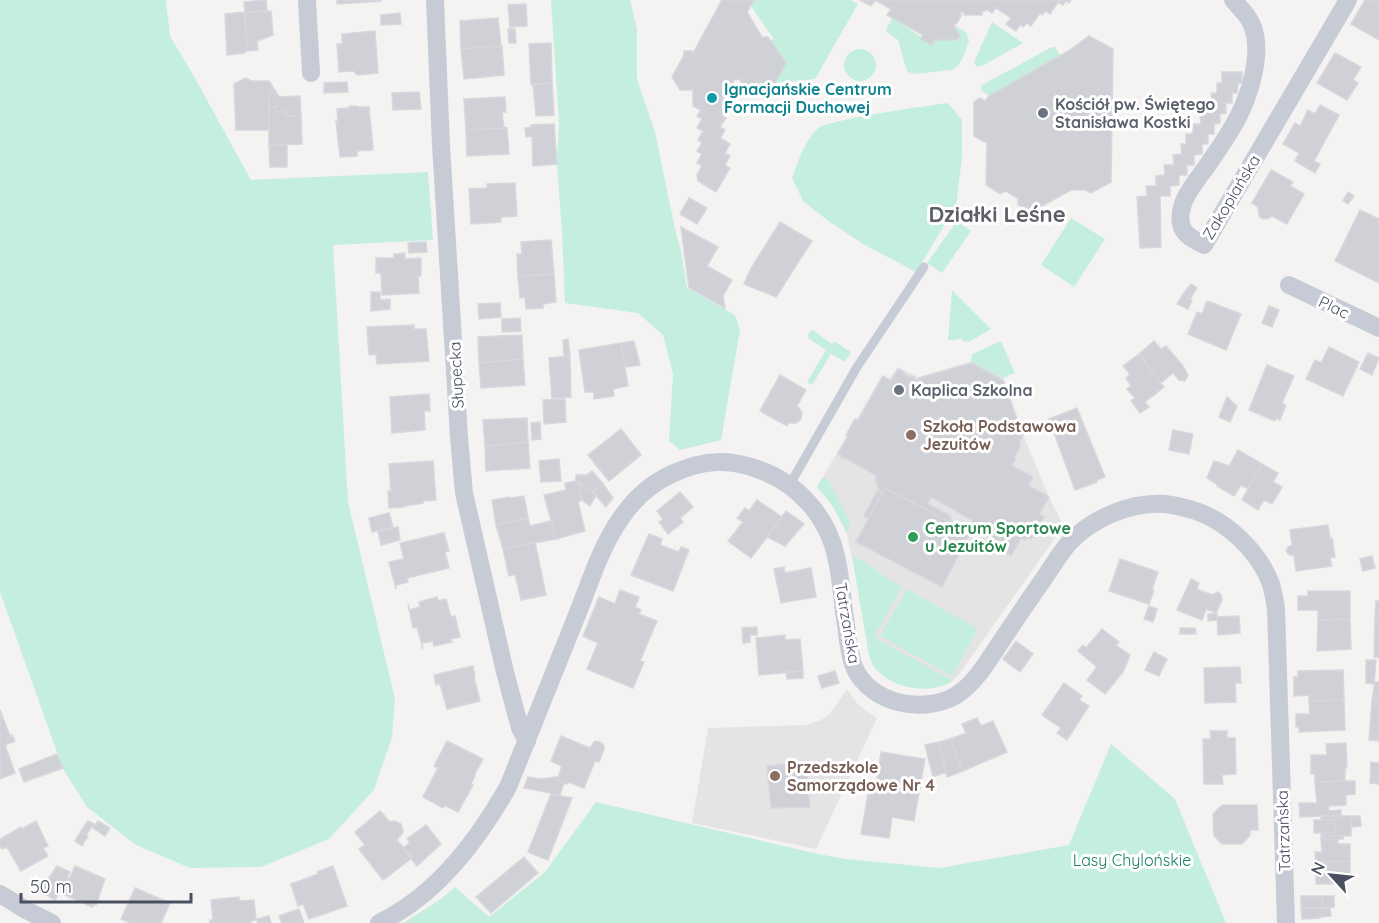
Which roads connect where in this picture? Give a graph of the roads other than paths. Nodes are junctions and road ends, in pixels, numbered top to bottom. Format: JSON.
{"nodes":[{"id":1,"x":307,"y":0,"type":"edge"},
{"id":2,"x":435,"y":0,"type":"edge"},
{"id":3,"x":1233,"y":0,"type":"edge"},
{"id":4,"x":1348,"y":0,"type":"edge"},
{"id":5,"x":312,"y":73,"type":"dead end"},
{"id":6,"x":924,"y":267,"type":"dead end"},
{"id":7,"x":1289,"y":285,"type":"dead end"},
{"id":8,"x":1379,"y":328,"type":"edge"},
{"id":9,"x":789,"y":486,"type":"junction"},
{"id":10,"x":527,"y":741,"type":"junction"},
{"id":11,"x":0,"y":894,"type":"edge"},
{"id":12,"x":52,"y":923,"type":"edge"},
{"id":13,"x":379,"y":923,"type":"edge"},
{"id":14,"x":1286,"y":923,"type":"edge"}],
"edges":[{"from":1,"to":5,"type":"street"},
{"from":2,"to":10,"type":"street","name":"Słupecka"},
{"from":3,"to":4,"type":"street","name":"Zakopiańska"},
{"from":6,"to":9,"type":"lane"},
{"from":7,"to":8,"type":"street","name":"Plac"},
{"from":9,"to":10,"type":"street","name":"Tatrzańska"},
{"from":9,"to":14,"type":"street","name":"Tatrzańska"},
{"from":10,"to":13,"type":"street","name":"Tatrzańska"},
{"from":11,"to":12,"type":"street"}]}
